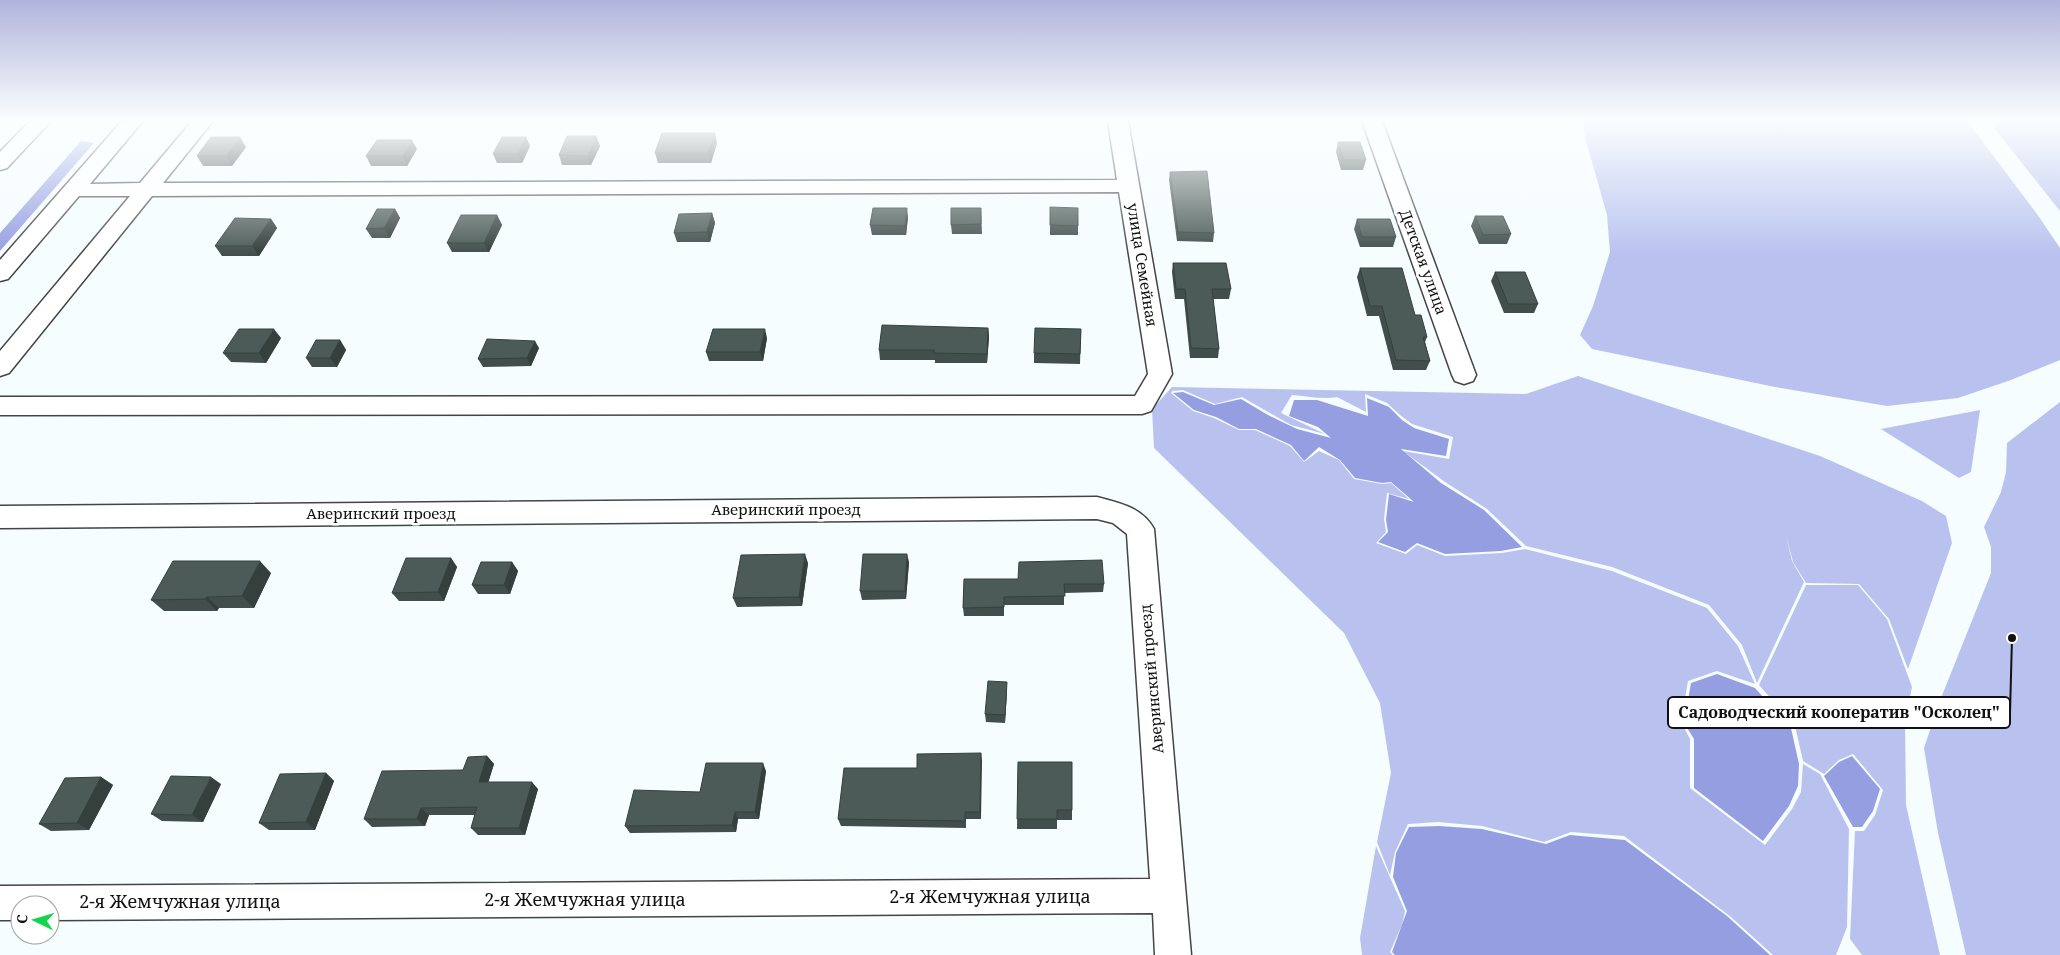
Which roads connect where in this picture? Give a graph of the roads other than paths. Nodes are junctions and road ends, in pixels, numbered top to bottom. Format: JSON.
{"nodes":[{"id":1,"x":94,"y":166,"type":"edge"},
{"id":2,"x":166,"y":166,"type":"edge"},
{"id":3,"x":1126,"y":166,"type":"edge"},
{"id":4,"x":1388,"y":166,"type":"edge"},
{"id":5,"x":1129,"y":186,"type":"junction"},
{"id":6,"x":73,"y":190,"type":"junction"},
{"id":7,"x":145,"y":190,"type":"junction"},
{"id":8,"x":0,"y":274,"type":"edge"},
{"id":9,"x":0,"y":367,"type":"edge"},
{"id":10,"x":1464,"y":375,"type":"dead end"},
{"id":11,"x":0,"y":406,"type":"edge"},
{"id":12,"x":0,"y":517,"type":"edge"},
{"id":13,"x":1169,"y":896,"type":"junction"},
{"id":14,"x":0,"y":903,"type":"edge"},
{"id":15,"x":1173,"y":955,"type":"edge"}],
"edges":[{"from":1,"to":6,"type":"street"},
{"from":2,"to":7,"type":"street"},
{"from":3,"to":5,"type":"street","name":"улица Семейная"},
{"from":4,"to":10,"type":"street","name":"Детская улица"},
{"from":5,"to":7,"type":"street"},
{"from":5,"to":11,"type":"street","name":"улица Семейная"},
{"from":6,"to":7,"type":"street"},
{"from":6,"to":8,"type":"street"},
{"from":7,"to":9,"type":"street"},
{"from":12,"to":13,"type":"street","name":"Аверинский проезд"},
{"from":13,"to":14,"type":"street","name":"2-я Жемчужная улица"},
{"from":13,"to":15,"type":"street","name":"Аверинский проезд"}]}
